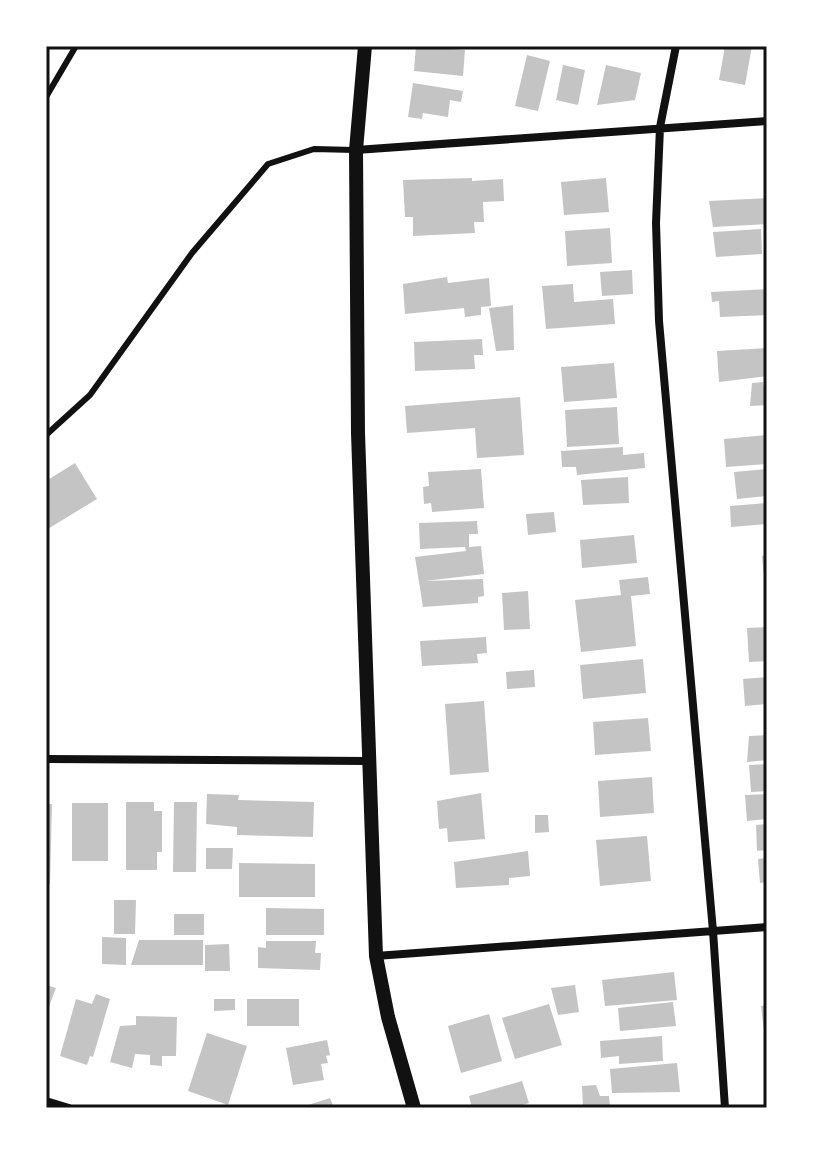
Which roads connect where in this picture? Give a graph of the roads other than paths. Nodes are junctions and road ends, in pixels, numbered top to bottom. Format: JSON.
{"nodes":[{"id":1,"x":76,"y":46,"type":"edge"},
{"id":2,"x":365,"y":46,"type":"edge"},
{"id":3,"x":676,"y":46,"type":"edge"},
{"id":4,"x":46,"y":97,"type":"edge"},
{"id":5,"x":767,"y":121,"type":"edge"},
{"id":6,"x":660,"y":127,"type":"junction"},
{"id":7,"x":356,"y":150,"type":"junction"},
{"id":8,"x":46,"y":435,"type":"edge"},
{"id":9,"x":46,"y":759,"type":"edge"},
{"id":10,"x":367,"y":761,"type":"junction"},
{"id":11,"x":767,"y":927,"type":"edge"},
{"id":12,"x":713,"y":931,"type":"junction"},
{"id":13,"x":376,"y":956,"type":"junction"},
{"id":14,"x":46,"y":1101,"type":"edge"},
{"id":15,"x":69,"y":1108,"type":"edge"},
{"id":16,"x":414,"y":1108,"type":"edge"},
{"id":17,"x":725,"y":1108,"type":"edge"}],
"edges":[{"from":1,"to":4,"type":"lane"},
{"from":2,"to":7,"type":"street"},
{"from":3,"to":6,"type":"street"},
{"from":5,"to":6,"type":"street"},
{"from":6,"to":7,"type":"street"},
{"from":6,"to":12,"type":"street"},
{"from":7,"to":8,"type":"lane"},
{"from":7,"to":10,"type":"street"},
{"from":9,"to":10,"type":"street"},
{"from":10,"to":13,"type":"street"},
{"from":11,"to":12,"type":"street"},
{"from":12,"to":13,"type":"street"},
{"from":12,"to":17,"type":"street"},
{"from":13,"to":16,"type":"street"},
{"from":14,"to":15,"type":"street"}]}
